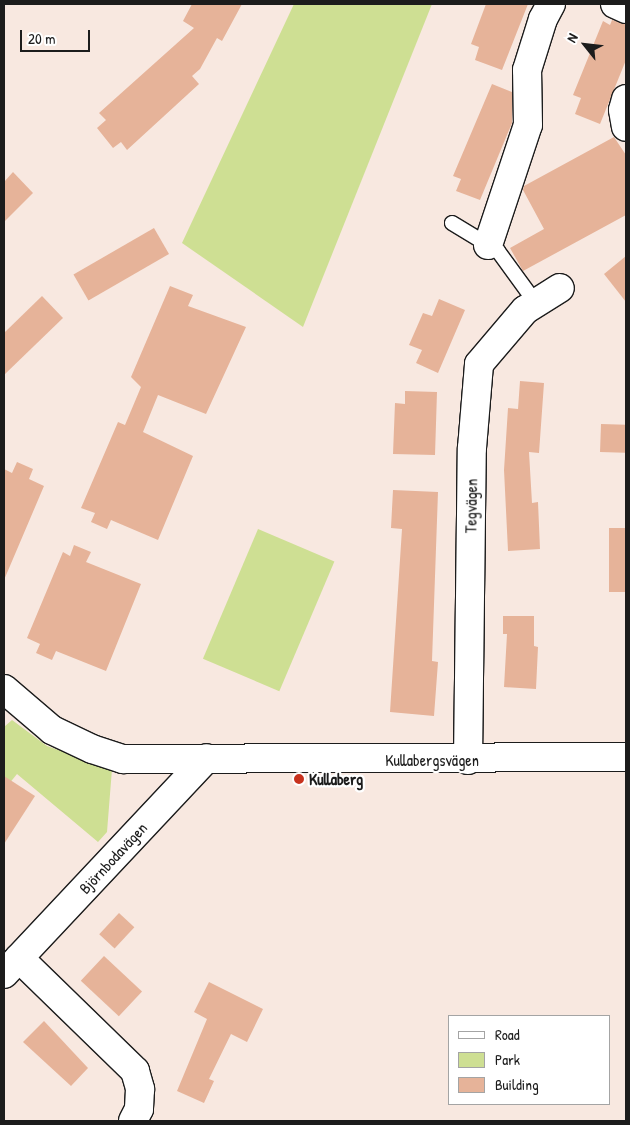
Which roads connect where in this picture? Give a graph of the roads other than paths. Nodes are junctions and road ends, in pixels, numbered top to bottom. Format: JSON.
{"nodes":[{"id":1,"x":551,"y":4,"type":"edge"},
{"id":2,"x":615,"y":4,"type":"edge"},
{"id":3,"x":626,"y":9,"type":"edge"},
{"id":4,"x":626,"y":99,"type":"edge"},
{"id":5,"x":626,"y":127,"type":"edge"},
{"id":6,"x":452,"y":223,"type":"dead end"},
{"id":7,"x":488,"y":245,"type":"junction"},
{"id":8,"x":560,"y":288,"type":"dead end"},
{"id":9,"x":536,"y":302,"type":"junction"},
{"id":10,"x":4,"y":689,"type":"edge"},
{"id":11,"x":626,"y":757,"type":"edge"},
{"id":12,"x":207,"y":758,"type":"junction"},
{"id":13,"x":468,"y":760,"type":"junction"},
{"id":14,"x":11,"y":966,"type":"edge"},
{"id":15,"x":133,"y":1121,"type":"edge"}],
"edges":[{"from":1,"to":7,"type":"street"},
{"from":2,"to":3,"type":"street"},
{"from":4,"to":5,"type":"street"},
{"from":6,"to":7,"type":"lane"},
{"from":7,"to":9,"type":"lane"},
{"from":8,"to":9,"type":"street","name":"Tegvägen"},
{"from":9,"to":13,"type":"street","name":"Tegvägen"},
{"from":10,"to":12,"type":"street","name":"Kullabergsvägen"},
{"from":11,"to":13,"type":"street","name":"Kullabergsvägen"},
{"from":12,"to":13,"type":"street","name":"Kullabergsvägen"},
{"from":12,"to":14,"type":"street","name":"Björnbodavägen"},
{"from":14,"to":15,"type":"street","name":"Björnbodavägen"}]}
